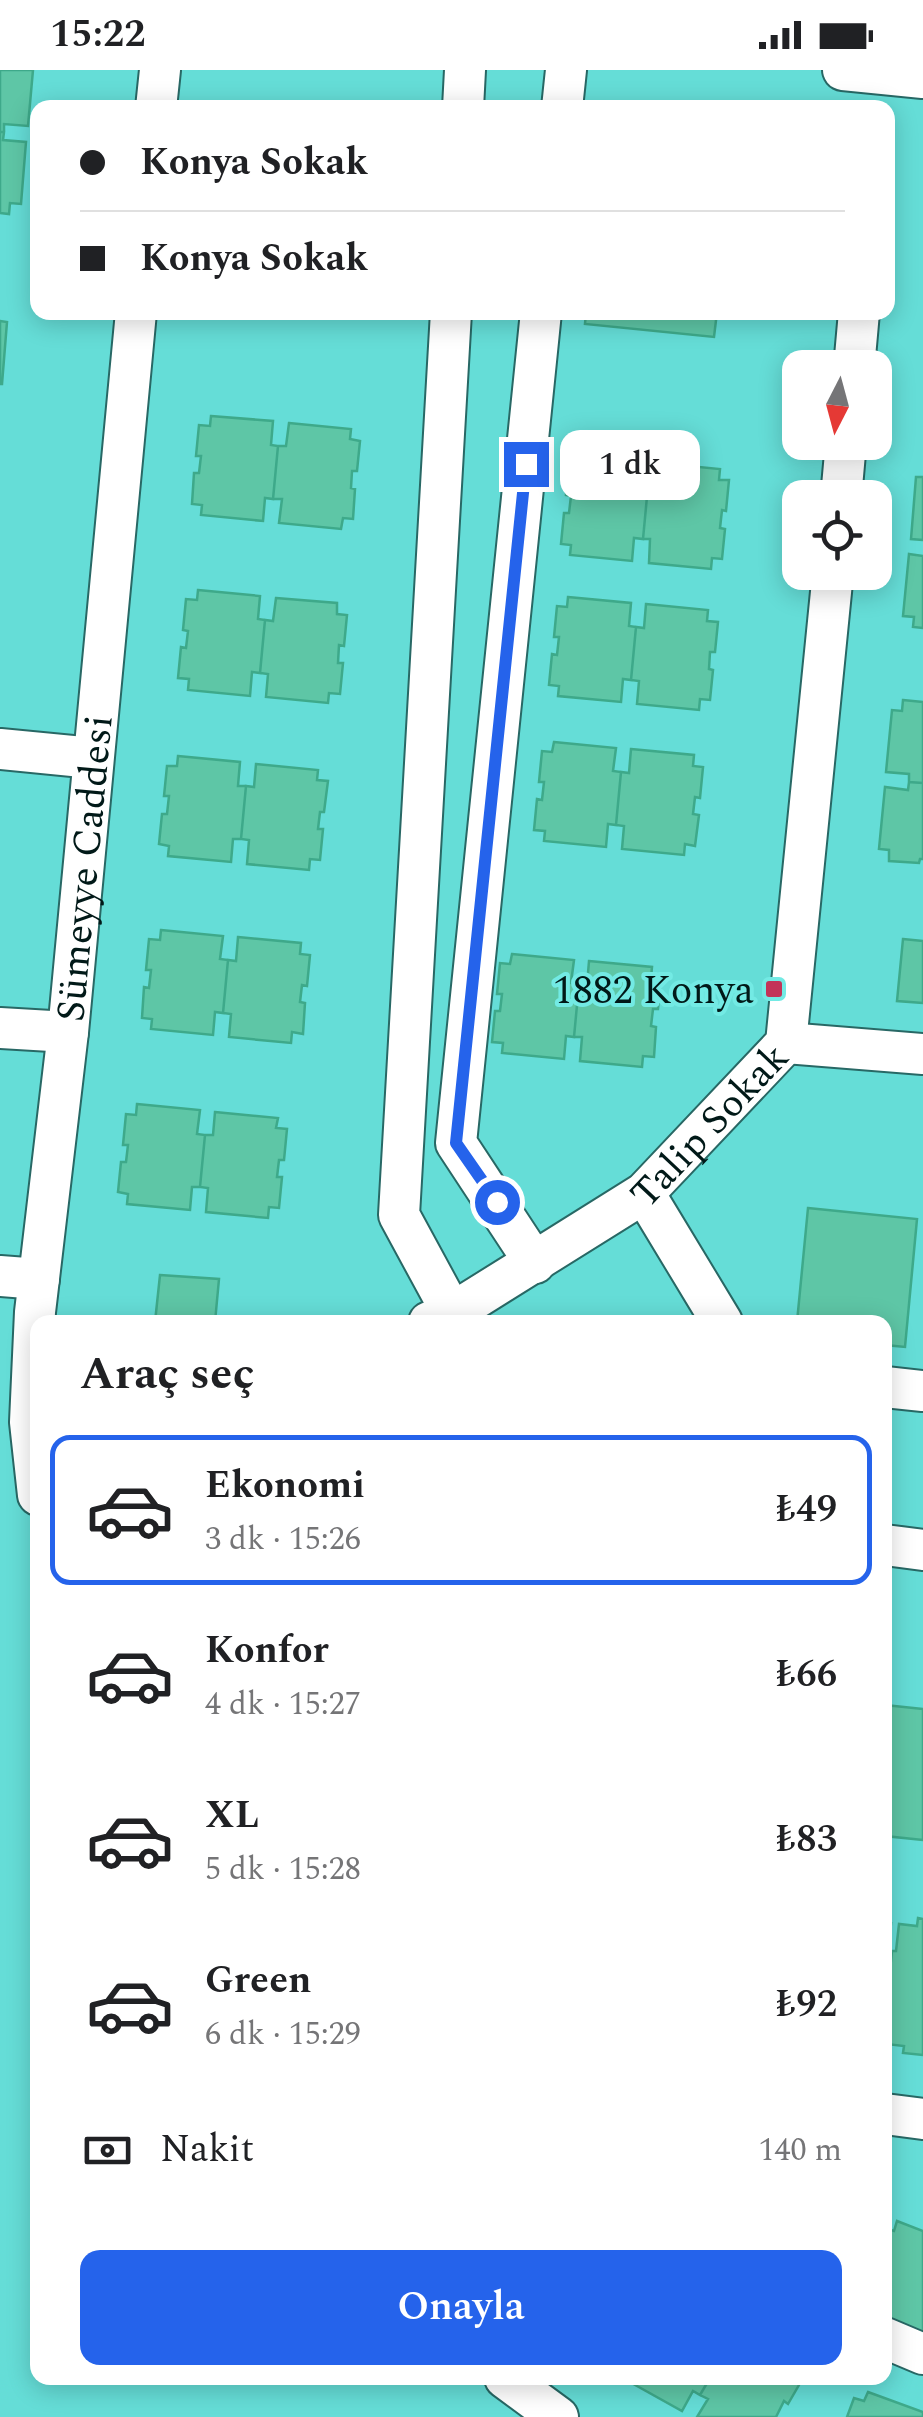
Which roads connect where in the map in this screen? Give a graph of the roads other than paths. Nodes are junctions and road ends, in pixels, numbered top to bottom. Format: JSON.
{"nodes":[{"id":1,"x":160,"y":70,"type":"edge"},
{"id":2,"x":465,"y":70,"type":"edge"},
{"id":3,"x":566,"y":70,"type":"edge"},
{"id":4,"x":843,"y":70,"type":"edge"},
{"id":5,"x":893,"y":82,"type":"edge"},
{"id":6,"x":157,"y":100,"type":"edge"},
{"id":7,"x":463,"y":100,"type":"edge"},
{"id":8,"x":563,"y":100,"type":"edge"},
{"id":9,"x":135,"y":320,"type":"edge"},
{"id":10,"x":451,"y":320,"type":"edge"},
{"id":11,"x":541,"y":320,"type":"edge"},
{"id":12,"x":859,"y":320,"type":"edge"},
{"id":13,"x":856,"y":350,"type":"edge"},
{"id":14,"x":832,"y":590,"type":"edge"},
{"id":15,"x":0,"y":749,"type":"edge"},
{"id":16,"x":93,"y":758,"type":"junction"},
{"id":17,"x":0,"y":1028,"type":"edge"},
{"id":18,"x":68,"y":1032,"type":"junction"},
{"id":19,"x":786,"y":1043,"type":"junction"},
{"id":20,"x":923,"y":1054,"type":"edge"},
{"id":21,"x":644,"y":1193,"type":"junction"},
{"id":22,"x":534,"y":1263,"type":"junction"},
{"id":23,"x":20,"y":1277,"type":"edge"},
{"id":24,"x":444,"y":1315,"type":"edge"},
{"id":25,"x":452,"y":1315,"type":"edge"},
{"id":26,"x":718,"y":1315,"type":"edge"},
{"id":27,"x":892,"y":1388,"type":"edge"},
{"id":28,"x":923,"y":1391,"type":"edge"},
{"id":29,"x":22,"y":1422,"type":"edge"},
{"id":30,"x":30,"y":1459,"type":"edge"},
{"id":31,"x":892,"y":1546,"type":"edge"},
{"id":32,"x":923,"y":1550,"type":"edge"},
{"id":33,"x":892,"y":2115,"type":"edge"},
{"id":34,"x":923,"y":2119,"type":"edge"},
{"id":35,"x":892,"y":2341,"type":"edge"},
{"id":36,"x":923,"y":2354,"type":"edge"},
{"id":37,"x":523,"y":2385,"type":"edge"},
{"id":38,"x":558,"y":2417,"type":"edge"}],
"edges":[{"from":1,"to":6,"type":"street"},
{"from":2,"to":7,"type":"street"},
{"from":3,"to":8,"type":"street"},
{"from":4,"to":5,"type":"street"},
{"from":9,"to":16,"type":"street","name":"Sümeyye Caddesi"},
{"from":10,"to":24,"type":"street"},
{"from":11,"to":22,"type":"street"},
{"from":12,"to":13,"type":"street"},
{"from":14,"to":19,"type":"street","name":"Talip Sokak"},
{"from":15,"to":16,"type":"street"},
{"from":16,"to":18,"type":"street","name":"Sümeyye Caddesi"},
{"from":17,"to":18,"type":"street"},
{"from":18,"to":23,"type":"street","name":"Sümeyye Caddesi"},
{"from":19,"to":20,"type":"street"},
{"from":19,"to":21,"type":"street","name":"Talip Sokak"},
{"from":21,"to":22,"type":"street","name":"Talip Sokak"},
{"from":21,"to":26,"type":"street"},
{"from":22,"to":25,"type":"street","name":"Talip Sokak"},
{"from":23,"to":29,"type":"street","name":"Sümeyye Caddesi"},
{"from":27,"to":28,"type":"street"},
{"from":29,"to":30,"type":"street","name":"Sümeyye Caddesi"},
{"from":31,"to":32,"type":"street"},
{"from":33,"to":34,"type":"street"},
{"from":35,"to":36,"type":"street"},
{"from":37,"to":38,"type":"street"}]}
